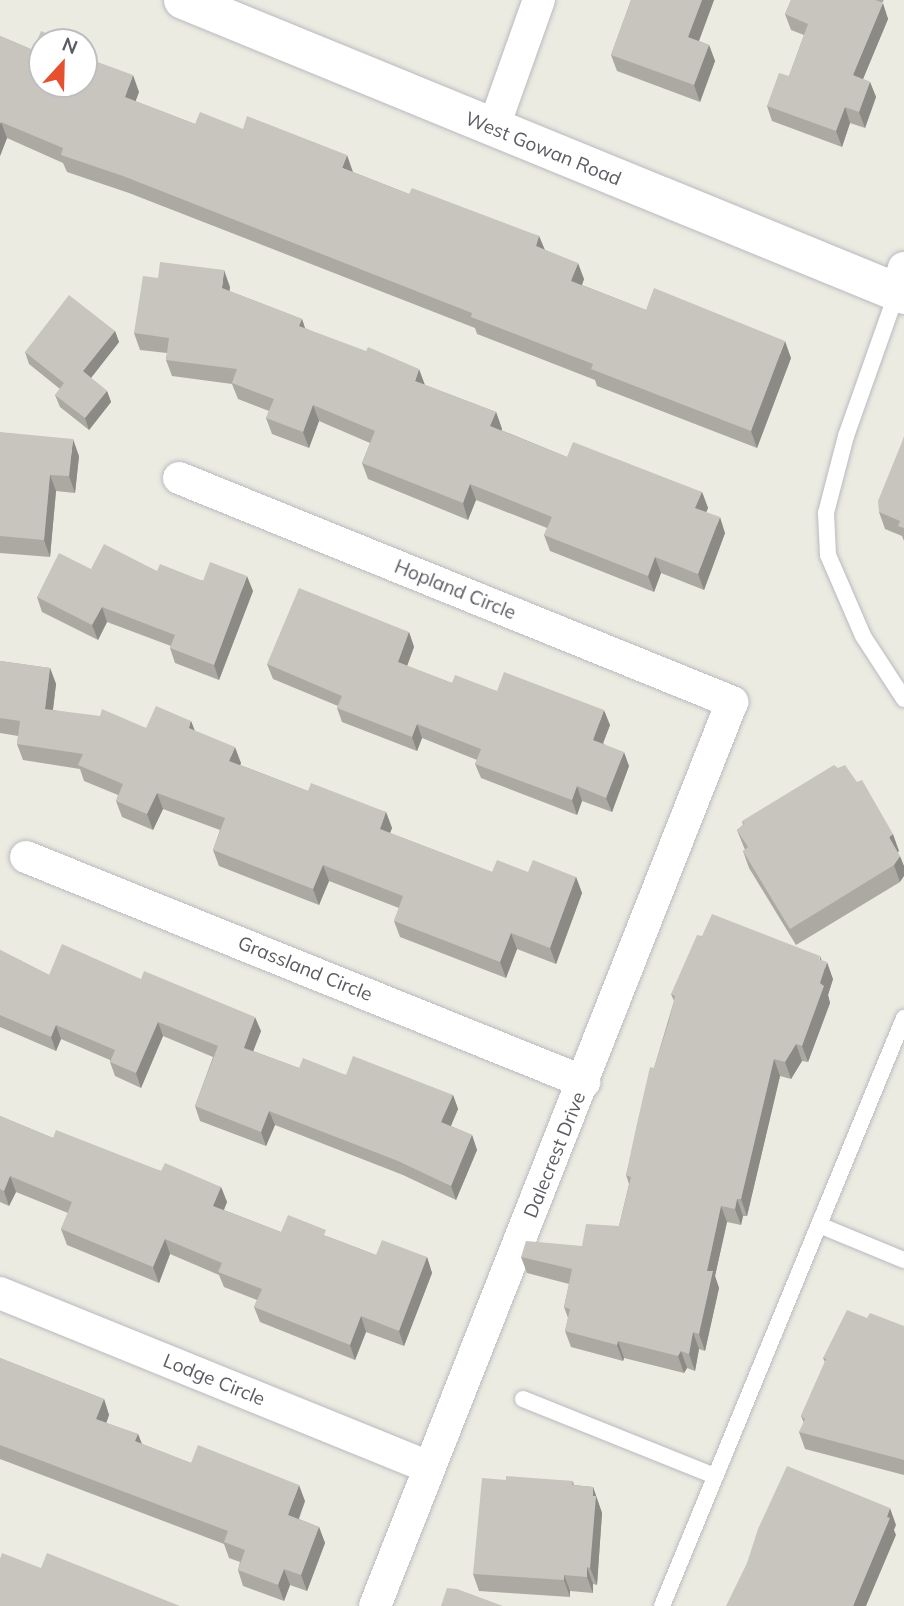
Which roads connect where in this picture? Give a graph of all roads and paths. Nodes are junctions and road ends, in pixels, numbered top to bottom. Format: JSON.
{"nodes":[{"id":1,"x":183,"y":0,"type":"edge"},
{"id":2,"x":539,"y":0,"type":"edge"},
{"id":3,"x":492,"y":129,"type":"junction"},
{"id":4,"x":902,"y":285,"type":"edge"},
{"id":5,"x":179,"y":478,"type":"dead end"},
{"id":6,"x":904,"y":699,"type":"edge"},
{"id":7,"x":732,"y":702,"type":"joint"},
{"id":8,"x":26,"y":856,"type":"dead end"},
{"id":9,"x":904,"y":1018,"type":"edge"},
{"id":10,"x":584,"y":1082,"type":"junction"},
{"id":11,"x":819,"y":1225,"type":"junction"},
{"id":12,"x":904,"y":1260,"type":"edge"},
{"id":13,"x":0,"y":1293,"type":"edge"},
{"id":14,"x":523,"y":1399,"type":"dead end"},
{"id":15,"x":428,"y":1467,"type":"junction"},
{"id":16,"x":715,"y":1476,"type":"junction"},
{"id":17,"x":375,"y":1606,"type":"edge"},
{"id":18,"x":662,"y":1606,"type":"edge"}],
"edges":[{"from":1,"to":3,"type":"street","name":"West Gowan Road"},
{"from":2,"to":3,"type":"street"},
{"from":3,"to":4,"type":"street","name":"West Gowan Road"},
{"from":4,"to":6,"type":"lane"},
{"from":5,"to":7,"type":"street","name":"Hopland Circle"},
{"from":7,"to":10,"type":"street","name":"Dalecrest Drive"},
{"from":8,"to":10,"type":"street","name":"Grassland Circle"},
{"from":9,"to":11,"type":"lane"},
{"from":10,"to":15,"type":"street","name":"Dalecrest Drive"},
{"from":11,"to":12,"type":"lane"},
{"from":11,"to":16,"type":"lane"},
{"from":13,"to":15,"type":"street","name":"Lodge Circle"},
{"from":14,"to":16,"type":"lane"},
{"from":15,"to":17,"type":"street","name":"Dalecrest Drive"},
{"from":16,"to":18,"type":"lane"}]}
